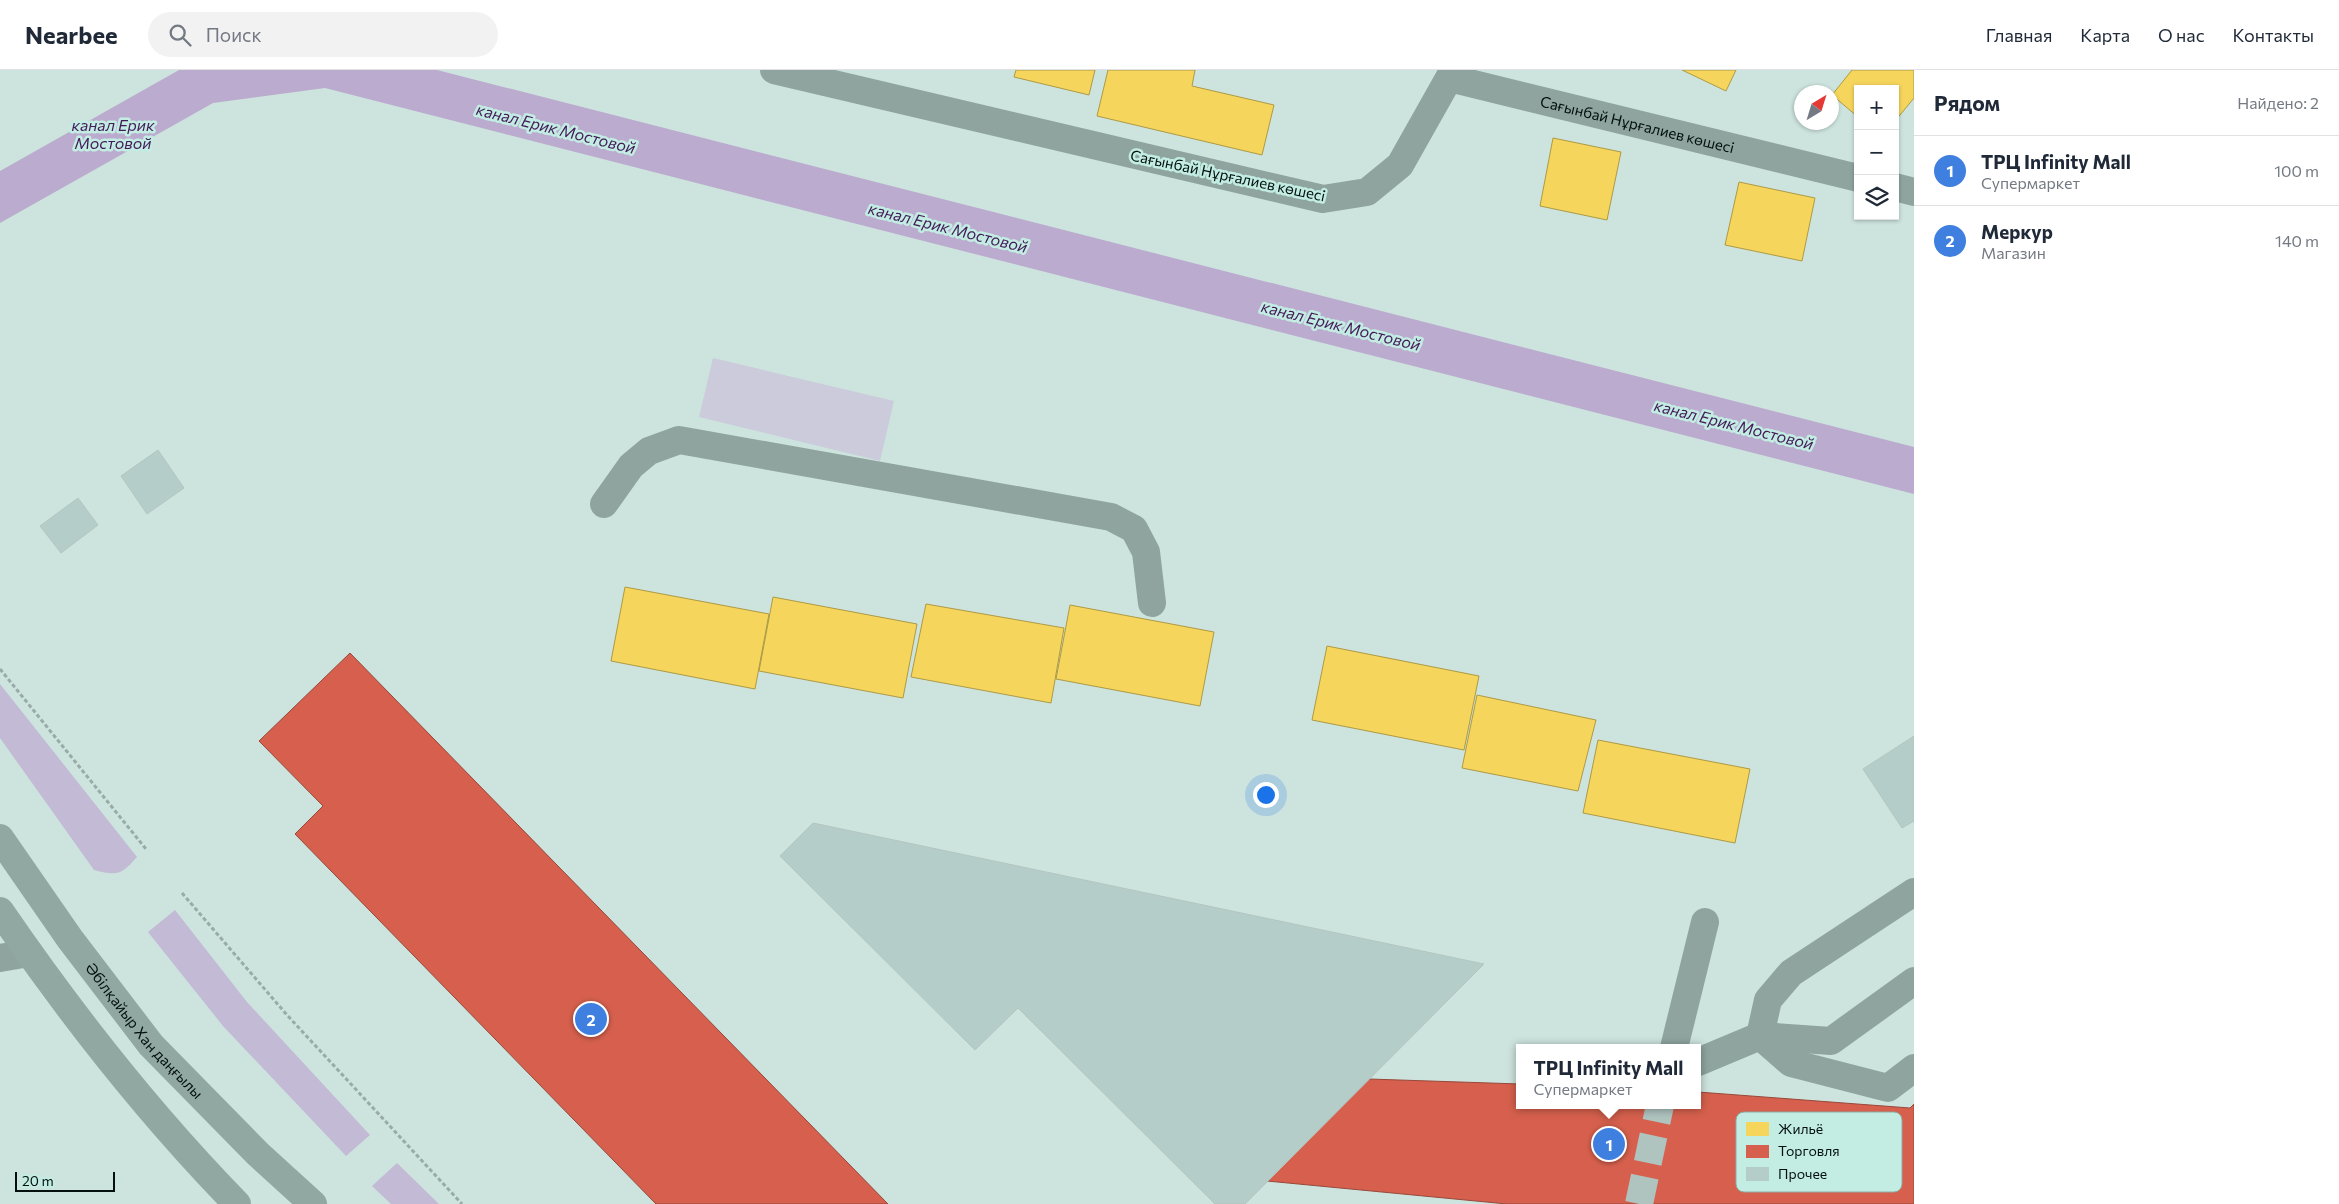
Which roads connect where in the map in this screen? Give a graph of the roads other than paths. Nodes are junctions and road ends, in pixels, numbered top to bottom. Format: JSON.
{"nodes":[{"id":1,"x":774,"y":70,"type":"edge"},
{"id":2,"x":1451,"y":74,"type":"edge"},
{"id":3,"x":1854,"y":177,"type":"edge"},
{"id":4,"x":1899,"y":188,"type":"edge"},
{"id":5,"x":1914,"y":192,"type":"edge"},
{"id":6,"x":604,"y":504,"type":"dead end"},
{"id":7,"x":1152,"y":603,"type":"dead end"},
{"id":8,"x":0,"y":838,"type":"edge"},
{"id":9,"x":1914,"y":892,"type":"edge"},
{"id":10,"x":0,"y":911,"type":"edge"},
{"id":11,"x":1705,"y":922,"type":"dead end"},
{"id":12,"x":29,"y":953,"type":"junction"},
{"id":13,"x":0,"y":958,"type":"edge"},
{"id":14,"x":1914,"y":981,"type":"edge"},
{"id":15,"x":1760,"y":1036,"type":"junction"},
{"id":16,"x":1675,"y":1044,"type":"edge"},
{"id":17,"x":1701,"y":1061,"type":"edge"},
{"id":18,"x":1914,"y":1068,"type":"edge"},
{"id":19,"x":237,"y":1204,"type":"edge"},
{"id":20,"x":313,"y":1204,"type":"edge"}],
"edges":[{"from":1,"to":2,"type":"street","name":"Сағынбай Нұрғалиев көшесі"},
{"from":2,"to":3,"type":"street","name":"Сағынбай Нұрғалиев көшесі"},
{"from":4,"to":5,"type":"street"},
{"from":6,"to":7,"type":"street"},
{"from":8,"to":20,"type":"main road","name":"Әбілқайыр Хан даңғылы"},
{"from":9,"to":15,"type":"street"},
{"from":10,"to":12,"type":"main road"},
{"from":11,"to":16,"type":"street"},
{"from":12,"to":13,"type":"street"},
{"from":12,"to":19,"type":"main road"},
{"from":14,"to":15,"type":"street"},
{"from":15,"to":17,"type":"street"},
{"from":15,"to":18,"type":"street"}]}
